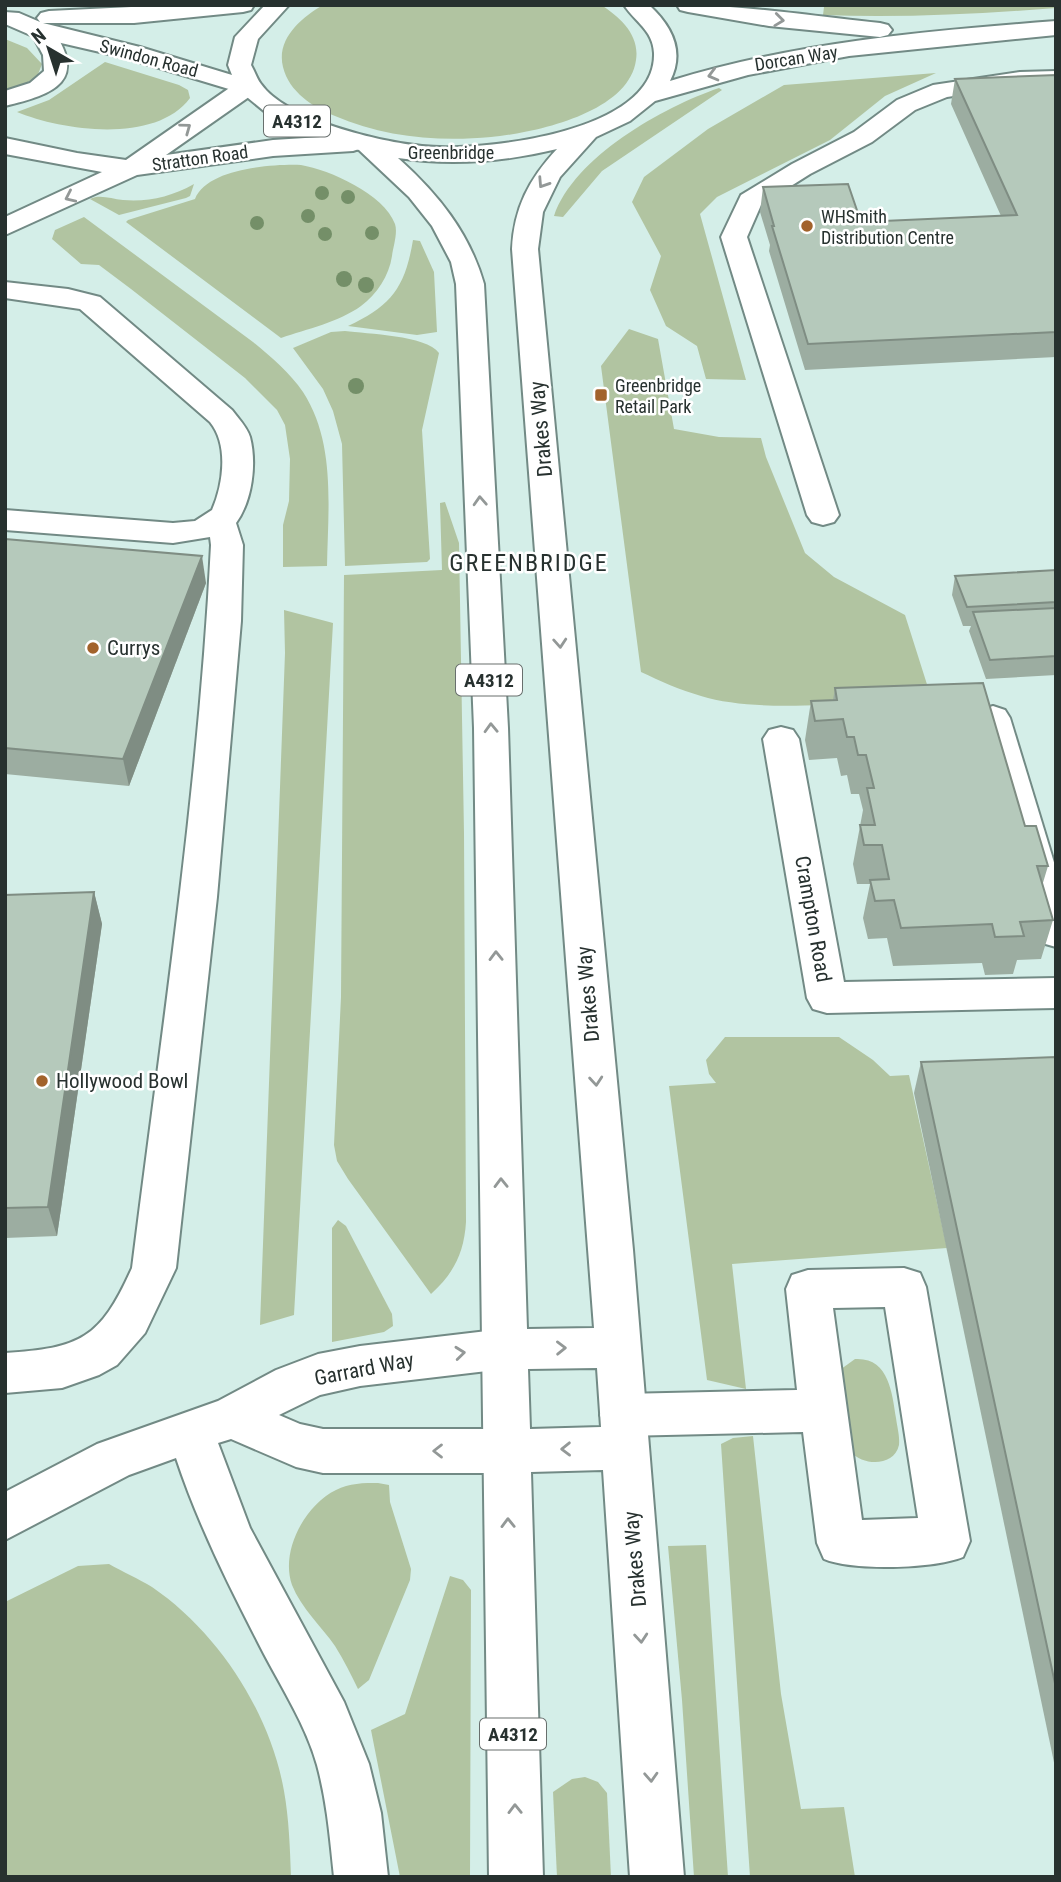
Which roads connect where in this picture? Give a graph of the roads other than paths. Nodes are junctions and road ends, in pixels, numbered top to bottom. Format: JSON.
{"nodes":[{"id":1,"x":243,"y":5,"type":"edge"},
{"id":2,"x":278,"y":5,"type":"edge"},
{"id":3,"x":635,"y":5,"type":"edge"},
{"id":4,"x":688,"y":5,"type":"edge"},
{"id":5,"x":8,"y":18,"type":"edge"},
{"id":6,"x":1056,"y":28,"type":"edge"},
{"id":7,"x":43,"y":32,"type":"junction"},
{"id":8,"x":949,"y":36,"type":"junction"},
{"id":9,"x":1056,"y":78,"type":"edge"},
{"id":10,"x":247,"y":87,"type":"junction"},
{"id":11,"x":647,"y":96,"type":"junction"},
{"id":12,"x":5,"y":99,"type":"edge"},
{"id":13,"x":5,"y":126,"type":"edge"},
{"id":14,"x":587,"y":132,"type":"junction"},
{"id":15,"x":361,"y":145,"type":"junction"},
{"id":16,"x":5,"y":146,"type":"edge"},
{"id":17,"x":131,"y":168,"type":"junction"},
{"id":18,"x":5,"y":227,"type":"edge"},
{"id":19,"x":10,"y":289,"type":"edge"},
{"id":20,"x":824,"y":515,"type":"dead end"},
{"id":21,"x":5,"y":520,"type":"edge"},
{"id":22,"x":219,"y":521,"type":"junction"},
{"id":23,"x":993,"y":718,"type":"edge"},
{"id":24,"x":781,"y":739,"type":"dead end"},
{"id":25,"x":1046,"y":863,"type":"edge"},
{"id":26,"x":1056,"y":933,"type":"edge"},
{"id":27,"x":1056,"y":992,"type":"edge"},
{"id":28,"x":618,"y":1348,"type":"junction"},
{"id":29,"x":504,"y":1349,"type":"junction"},
{"id":30,"x":5,"y":1373,"type":"edge"},
{"id":31,"x":823,"y":1410,"type":"junction"},
{"id":32,"x":211,"y":1423,"type":"junction"},
{"id":33,"x":625,"y":1432,"type":"junction"},
{"id":34,"x":507,"y":1451,"type":"junction"},
{"id":35,"x":5,"y":1517,"type":"edge"},
{"id":36,"x":361,"y":1877,"type":"edge"},
{"id":37,"x":516,"y":1877,"type":"edge"},
{"id":38,"x":657,"y":1877,"type":"edge"}],
"edges":[{"from":1,"to":5,"type":"main road","name":"Swindon Road"},
{"from":2,"to":10,"type":"main road","number":"A4312"},
{"from":3,"to":11,"type":"main road","name":"Greenbridge","number":"A4312"},
{"from":4,"to":8,"type":"main road","name":"Dorcan Way","one_way":true},
{"from":5,"to":7,"type":"main road","name":"Swindon Road"},
{"from":6,"to":8,"type":"main road","name":"Dorcan Way"},
{"from":7,"to":10,"type":"main road","name":"Swindon Road"},
{"from":7,"to":12,"type":"main road"},
{"from":8,"to":11,"type":"main road","name":"Dorcan Way","one_way":true},
{"from":9,"to":20,"type":"main road"},
{"from":10,"to":15,"type":"main road","name":"Greenbridge","number":"A4312"},
{"from":17,"to":10,"type":"main road","name":"Stratton Road","one_way":true},
{"from":11,"to":14,"type":"main road","name":"Greenbridge","number":"A4312"},
{"from":13,"to":17,"type":"main road","name":"Stratton Road"},
{"from":14,"to":15,"type":"main road","name":"Greenbridge","number":"A4312"},
{"from":14,"to":28,"type":"main road","name":"Drakes Way","number":"A4312","one_way":true},
{"from":15,"to":17,"type":"main road","name":"Stratton Road"},
{"from":29,"to":15,"type":"main road","number":"A4312","one_way":true},
{"from":16,"to":17,"type":"main road","name":"Stratton Road"},
{"from":17,"to":18,"type":"main road","one_way":true},
{"from":19,"to":22,"type":"main road"},
{"from":21,"to":22,"type":"main road"},
{"from":22,"to":30,"type":"main road"},
{"from":23,"to":25,"type":"main road"},
{"from":24,"to":27,"type":"main road","name":"Crampton Road"},
{"from":25,"to":26,"type":"main road"},
{"from":29,"to":28,"type":"main road","name":"Garrard Way","one_way":true},
{"from":28,"to":33,"type":"main road","name":"Drakes Way","number":"A4312"},
{"from":32,"to":29,"type":"main road","name":"Garrard Way","one_way":true},
{"from":29,"to":34,"type":"main road","number":"A4312"},
{"from":31,"to":31,"type":"main road"},
{"from":31,"to":33,"type":"main road"},
{"from":34,"to":32,"type":"main road","one_way":true},
{"from":32,"to":35,"type":"main road","name":"Garrard Way"},
{"from":32,"to":36,"type":"main road"},
{"from":33,"to":34,"type":"main road","one_way":true},
{"from":33,"to":38,"type":"main road","name":"Drakes Way","number":"A4312","one_way":true},
{"from":37,"to":34,"type":"main road","number":"A4312","one_way":true}]}
